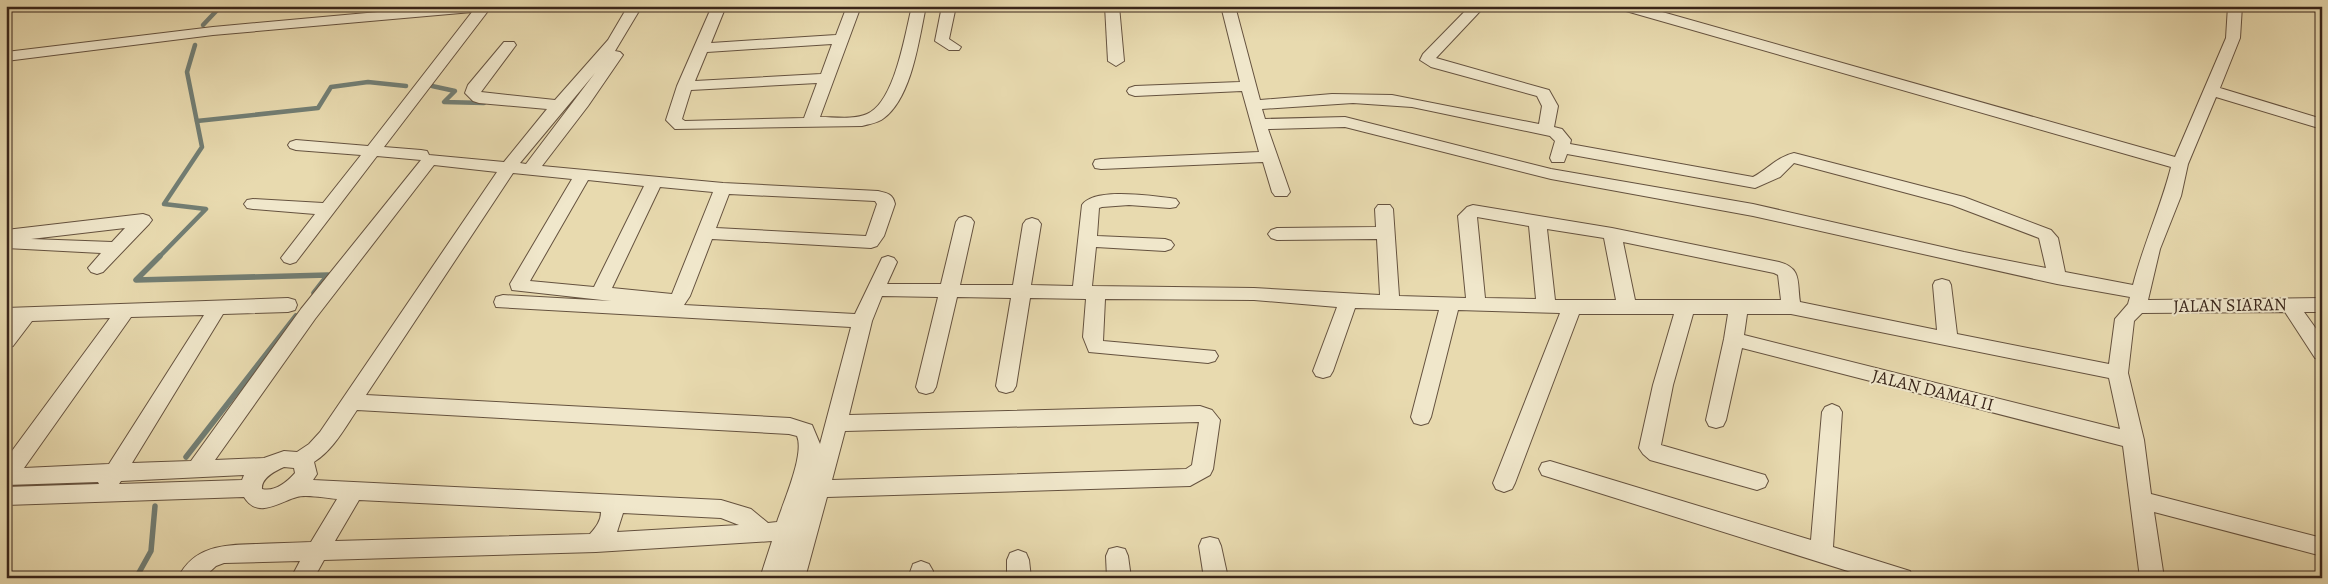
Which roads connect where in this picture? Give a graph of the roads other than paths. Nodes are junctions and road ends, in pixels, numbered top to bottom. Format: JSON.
{"nodes":[{"id":1,"x":496,"y":6,"type":"edge"},
{"id":2,"x":635,"y":6,"type":"edge"},
{"id":3,"x":719,"y":6,"type":"edge"},
{"id":4,"x":854,"y":6,"type":"edge"},
{"id":5,"x":919,"y":6,"type":"edge"},
{"id":6,"x":949,"y":6,"type":"edge"},
{"id":7,"x":1112,"y":6,"type":"edge"},
{"id":8,"x":1228,"y":6,"type":"edge"},
{"id":9,"x":1478,"y":6,"type":"edge"},
{"id":10,"x":1624,"y":6,"type":"edge"},
{"id":11,"x":2236,"y":6,"type":"edge"},
{"id":12,"x":484,"y":7,"type":"edge"},
{"id":13,"x":842,"y":39,"type":"junction"},
{"id":14,"x":614,"y":42,"type":"junction"},
{"id":15,"x":509,"y":45,"type":"dead end"},
{"id":16,"x":954,"y":47,"type":"dead end"},
{"id":17,"x":700,"y":48,"type":"junction"},
{"id":18,"x":6,"y":57,"type":"edge"},
{"id":19,"x":1116,"y":61,"type":"dead end"},
{"id":20,"x":827,"y":78,"type":"junction"},
{"id":21,"x":685,"y":86,"type":"junction"},
{"id":22,"x":1249,"y":86,"type":"junction"},
{"id":23,"x":2210,"y":90,"type":"junction"},
{"id":24,"x":1134,"y":91,"type":"dead end"},
{"id":25,"x":561,"y":103,"type":"junction"},
{"id":26,"x":582,"y":103,"type":"junction"},
{"id":27,"x":1253,"y":105,"type":"junction"},
{"id":28,"x":811,"y":121,"type":"junction"},
{"id":29,"x":1258,"y":124,"type":"junction"},
{"id":30,"x":2322,"y":124,"type":"edge"},
{"id":31,"x":1545,"y":130,"type":"junction"},
{"id":32,"x":296,"y":145,"type":"dead end"},
{"id":33,"x":1562,"y":148,"type":"junction"},
{"id":34,"x":372,"y":151,"type":"junction"},
{"id":35,"x":421,"y":155,"type":"dead end"},
{"id":36,"x":1269,"y":157,"type":"junction"},
{"id":37,"x":1101,"y":164,"type":"dead end"},
{"id":38,"x":2180,"y":164,"type":"junction"},
{"id":39,"x":508,"y":168,"type":"junction"},
{"id":40,"x":530,"y":170,"type":"junction"},
{"id":41,"x":583,"y":174,"type":"junction"},
{"id":42,"x":1551,"y":174,"type":"junction"},
{"id":43,"x":654,"y":182,"type":"junction"},
{"id":44,"x":1755,"y":182,"type":"junction"},
{"id":45,"x":723,"y":188,"type":"junction"},
{"id":46,"x":1281,"y":192,"type":"dead end"},
{"id":47,"x":1170,"y":203,"type":"dead end"},
{"id":48,"x":253,"y":204,"type":"dead end"},
{"id":49,"x":328,"y":209,"type":"junction"},
{"id":50,"x":1384,"y":209,"type":"dead end"},
{"id":51,"x":1753,"y":210,"type":"junction"},
{"id":52,"x":965,"y":222,"type":"dead end"},
{"id":53,"x":1538,"y":222,"type":"junction"},
{"id":54,"x":1032,"y":224,"type":"dead end"},
{"id":55,"x":708,"y":233,"type":"junction"},
{"id":56,"x":1386,"y":233,"type":"junction"},
{"id":57,"x":1278,"y":234,"type":"dead end"},
{"id":58,"x":1612,"y":234,"type":"junction"},
{"id":59,"x":6,"y":236,"type":"edge"},
{"id":60,"x":1088,"y":241,"type":"junction"},
{"id":61,"x":6,"y":244,"type":"edge"},
{"id":62,"x":1165,"y":245,"type":"dead end"},
{"id":63,"x":116,"y":248,"type":"junction"},
{"id":64,"x":290,"y":258,"type":"dead end"},
{"id":65,"x":888,"y":262,"type":"dead end"},
{"id":66,"x":97,"y":268,"type":"dead end"},
{"id":67,"x":2057,"y":278,"type":"junction"},
{"id":68,"x":1942,"y":285,"type":"dead end"},
{"id":69,"x":875,"y":290,"type":"junction"},
{"id":70,"x":950,"y":292,"type":"junction"},
{"id":71,"x":1022,"y":292,"type":"junction"},
{"id":72,"x":600,"y":293,"type":"junction"},
{"id":73,"x":1089,"y":293,"type":"junction"},
{"id":74,"x":2139,"y":300,"type":"junction"},
{"id":75,"x":1348,"y":301,"type":"junction"},
{"id":76,"x":503,"y":302,"type":"dead end"},
{"id":77,"x":1390,"y":302,"type":"junction"},
{"id":78,"x":288,"y":304,"type":"dead end"},
{"id":79,"x":1450,"y":304,"type":"junction"},
{"id":80,"x":1476,"y":304,"type":"junction"},
{"id":81,"x":1546,"y":305,"type":"junction"},
{"id":82,"x":2290,"y":305,"type":"junction"},
{"id":83,"x":2322,"y":305,"type":"edge"},
{"id":84,"x":1686,"y":306,"type":"junction"},
{"id":85,"x":1738,"y":306,"type":"junction"},
{"id":86,"x":218,"y":307,"type":"junction"},
{"id":87,"x":1572,"y":307,"type":"junction"},
{"id":88,"x":1627,"y":307,"type":"junction"},
{"id":89,"x":1790,"y":307,"type":"junction"},
{"id":90,"x":126,"y":311,"type":"junction"},
{"id":91,"x":28,"y":314,"type":"junction"},
{"id":92,"x":6,"y":315,"type":"edge"},
{"id":93,"x":862,"y":321,"type":"junction"},
{"id":94,"x":1948,"y":338,"type":"junction"},
{"id":95,"x":1734,"y":339,"type":"junction"},
{"id":96,"x":6,"y":340,"type":"edge"},
{"id":97,"x":2322,"y":353,"type":"edge"},
{"id":98,"x":1208,"y":356,"type":"dead end"},
{"id":99,"x":1323,"y":371,"type":"dead end"},
{"id":100,"x":2118,"y":373,"type":"junction"},
{"id":101,"x":1006,"y":386,"type":"dead end"},
{"id":102,"x":926,"y":387,"type":"dead end"},
{"id":103,"x":352,"y":402,"type":"junction"},
{"id":104,"x":1832,"y":412,"type":"dead end"},
{"id":105,"x":1421,"y":417,"type":"dead end"},
{"id":106,"x":1716,"y":420,"type":"dead end"},
{"id":107,"x":838,"y":423,"type":"junction"},
{"id":108,"x":2133,"y":440,"type":"junction"},
{"id":109,"x":300,"y":460,"type":"junction"},
{"id":110,"x":266,"y":466,"type":"junction"},
{"id":111,"x":1550,"y":469,"type":"dead end"},
{"id":112,"x":196,"y":470,"type":"junction"},
{"id":113,"x":6,"y":476,"type":"edge"},
{"id":114,"x":1757,"y":481,"type":"dead end"},
{"id":115,"x":108,"y":483,"type":"junction"},
{"id":116,"x":1504,"y":483,"type":"dead end"},
{"id":117,"x":250,"y":488,"type":"junction"},
{"id":118,"x":295,"y":488,"type":"junction"},
{"id":119,"x":820,"y":489,"type":"junction"},
{"id":120,"x":353,"y":490,"type":"junction"},
{"id":121,"x":6,"y":496,"type":"edge"},
{"id":122,"x":2141,"y":500,"type":"junction"},
{"id":123,"x":611,"y":503,"type":"junction"},
{"id":124,"x":762,"y":531,"type":"junction"},
{"id":125,"x":785,"y":531,"type":"junction"},
{"id":126,"x":596,"y":543,"type":"junction"},
{"id":127,"x":1210,"y":546,"type":"dead end"},
{"id":128,"x":2322,"y":547,"type":"edge"},
{"id":129,"x":316,"y":552,"type":"junction"},
{"id":130,"x":1821,"y":552,"type":"junction"},
{"id":131,"x":189,"y":578,"type":"edge"},
{"id":132,"x":302,"y":578,"type":"edge"},
{"id":133,"x":772,"y":578,"type":"edge"},
{"id":134,"x":792,"y":578,"type":"edge"},
{"id":135,"x":1216,"y":578,"type":"edge"},
{"id":136,"x":1902,"y":578,"type":"edge"},
{"id":137,"x":2152,"y":578,"type":"edge"}],
"edges":[{"from":1,"to":12,"type":"street"},
{"from":2,"to":14,"type":"street"},
{"from":3,"to":17,"type":"street"},
{"from":4,"to":13,"type":"street"},
{"from":5,"to":28,"type":"street"},
{"from":6,"to":16,"type":"street"},
{"from":7,"to":19,"type":"street"},
{"from":8,"to":22,"type":"street"},
{"from":9,"to":31,"type":"street"},
{"from":10,"to":38,"type":"street"},
{"from":11,"to":23,"type":"street"},
{"from":12,"to":18,"type":"street"},
{"from":12,"to":34,"type":"street"},
{"from":13,"to":17,"type":"street"},
{"from":13,"to":20,"type":"street"},
{"from":14,"to":25,"type":"street"},
{"from":14,"to":26,"type":"street"},
{"from":15,"to":25,"type":"street"},
{"from":17,"to":21,"type":"street"},
{"from":20,"to":21,"type":"street"},
{"from":20,"to":28,"type":"street"},
{"from":21,"to":28,"type":"street"},
{"from":22,"to":24,"type":"street"},
{"from":22,"to":27,"type":"street"},
{"from":23,"to":30,"type":"street"},
{"from":23,"to":38,"type":"street"},
{"from":25,"to":26,"type":"street"},
{"from":25,"to":39,"type":"street"},
{"from":26,"to":40,"type":"street"},
{"from":27,"to":29,"type":"street"},
{"from":27,"to":31,"type":"street"},
{"from":29,"to":36,"type":"street"},
{"from":29,"to":42,"type":"street","name":"JALAN SIARAN"},
{"from":31,"to":33,"type":"street"},
{"from":32,"to":34,"type":"street"},
{"from":33,"to":42,"type":"street"},
{"from":33,"to":44,"type":"street"},
{"from":34,"to":35,"type":"street"},
{"from":34,"to":49,"type":"street"},
{"from":36,"to":37,"type":"street"},
{"from":36,"to":46,"type":"street"},
{"from":38,"to":74,"type":"street"},
{"from":39,"to":40,"type":"street"},
{"from":39,"to":103,"type":"street"},
{"from":39,"to":112,"type":"street"},
{"from":40,"to":41,"type":"street"},
{"from":41,"to":43,"type":"street"},
{"from":41,"to":72,"type":"street"},
{"from":42,"to":51,"type":"street","name":"JALAN SIARAN"},
{"from":43,"to":45,"type":"street"},
{"from":43,"to":72,"type":"street"},
{"from":44,"to":51,"type":"street"},
{"from":44,"to":67,"type":"street"},
{"from":45,"to":55,"type":"street"},
{"from":45,"to":55,"type":"street"},
{"from":47,"to":60,"type":"street"},
{"from":48,"to":49,"type":"street"},
{"from":49,"to":64,"type":"street"},
{"from":50,"to":56,"type":"street"},
{"from":51,"to":67,"type":"street","name":"JALAN SIARAN"},
{"from":52,"to":70,"type":"street"},
{"from":53,"to":58,"type":"street"},
{"from":53,"to":80,"type":"street"},
{"from":53,"to":81,"type":"street"},
{"from":54,"to":71,"type":"street"},
{"from":55,"to":72,"type":"street"},
{"from":56,"to":57,"type":"street"},
{"from":56,"to":77,"type":"street"},
{"from":58,"to":88,"type":"street"},
{"from":58,"to":89,"type":"street"},
{"from":59,"to":63,"type":"street"},
{"from":60,"to":62,"type":"street"},
{"from":60,"to":73,"type":"street"},
{"from":61,"to":63,"type":"street"},
{"from":63,"to":66,"type":"street"},
{"from":65,"to":69,"type":"street"},
{"from":67,"to":74,"type":"street","name":"JALAN SIARAN"},
{"from":68,"to":94,"type":"street"},
{"from":69,"to":70,"type":"street"},
{"from":69,"to":93,"type":"street"},
{"from":70,"to":71,"type":"street"},
{"from":70,"to":102,"type":"street"},
{"from":71,"to":73,"type":"street"},
{"from":71,"to":101,"type":"street"},
{"from":73,"to":75,"type":"street"},
{"from":73,"to":98,"type":"street"},
{"from":74,"to":82,"type":"street","name":"JALAN SIARAN"},
{"from":74,"to":100,"type":"street"},
{"from":75,"to":77,"type":"street"},
{"from":75,"to":99,"type":"street"},
{"from":76,"to":93,"type":"street"},
{"from":77,"to":79,"type":"street"},
{"from":78,"to":86,"type":"street"},
{"from":79,"to":80,"type":"street"},
{"from":79,"to":105,"type":"street"},
{"from":80,"to":81,"type":"street"},
{"from":81,"to":87,"type":"street"},
{"from":82,"to":83,"type":"street","name":"JALAN SIARAN"},
{"from":82,"to":97,"type":"street"},
{"from":84,"to":85,"type":"street"},
{"from":84,"to":88,"type":"street"},
{"from":84,"to":114,"type":"street"},
{"from":85,"to":89,"type":"street"},
{"from":85,"to":95,"type":"street"},
{"from":86,"to":90,"type":"street"},
{"from":86,"to":115,"type":"street"},
{"from":87,"to":88,"type":"street"},
{"from":87,"to":116,"type":"street"},
{"from":89,"to":94,"type":"street"},
{"from":90,"to":91,"type":"street"},
{"from":90,"to":113,"type":"street"},
{"from":91,"to":92,"type":"street"},
{"from":91,"to":96,"type":"street"},
{"from":93,"to":107,"type":"street"},
{"from":94,"to":100,"type":"street"},
{"from":95,"to":106,"type":"street"},
{"from":95,"to":108,"type":"street","name":"JALAN DAMAI II"},
{"from":100,"to":108,"type":"street"},
{"from":103,"to":109,"type":"street"},
{"from":103,"to":125,"type":"street"},
{"from":104,"to":130,"type":"street"},
{"from":107,"to":119,"type":"street"},
{"from":107,"to":119,"type":"street"},
{"from":108,"to":122,"type":"street"},
{"from":109,"to":110,"type":"street"},
{"from":109,"to":118,"type":"street"},
{"from":110,"to":112,"type":"street"},
{"from":110,"to":117,"type":"street"},
{"from":111,"to":130,"type":"street"},
{"from":112,"to":115,"type":"street"},
{"from":113,"to":115,"type":"street"},
{"from":115,"to":117,"type":"street"},
{"from":115,"to":121,"type":"street"},
{"from":117,"to":118,"type":"street"},
{"from":118,"to":120,"type":"street"},
{"from":119,"to":134,"type":"street"},
{"from":120,"to":123,"type":"street"},
{"from":120,"to":129,"type":"street"},
{"from":122,"to":128,"type":"street"},
{"from":122,"to":137,"type":"street"},
{"from":123,"to":124,"type":"street"},
{"from":123,"to":126,"type":"street"},
{"from":124,"to":125,"type":"street"},
{"from":124,"to":126,"type":"street"},
{"from":125,"to":133,"type":"street"},
{"from":126,"to":129,"type":"street"},
{"from":127,"to":135,"type":"street"},
{"from":129,"to":131,"type":"street"},
{"from":129,"to":132,"type":"street"},
{"from":130,"to":136,"type":"street"}]}
